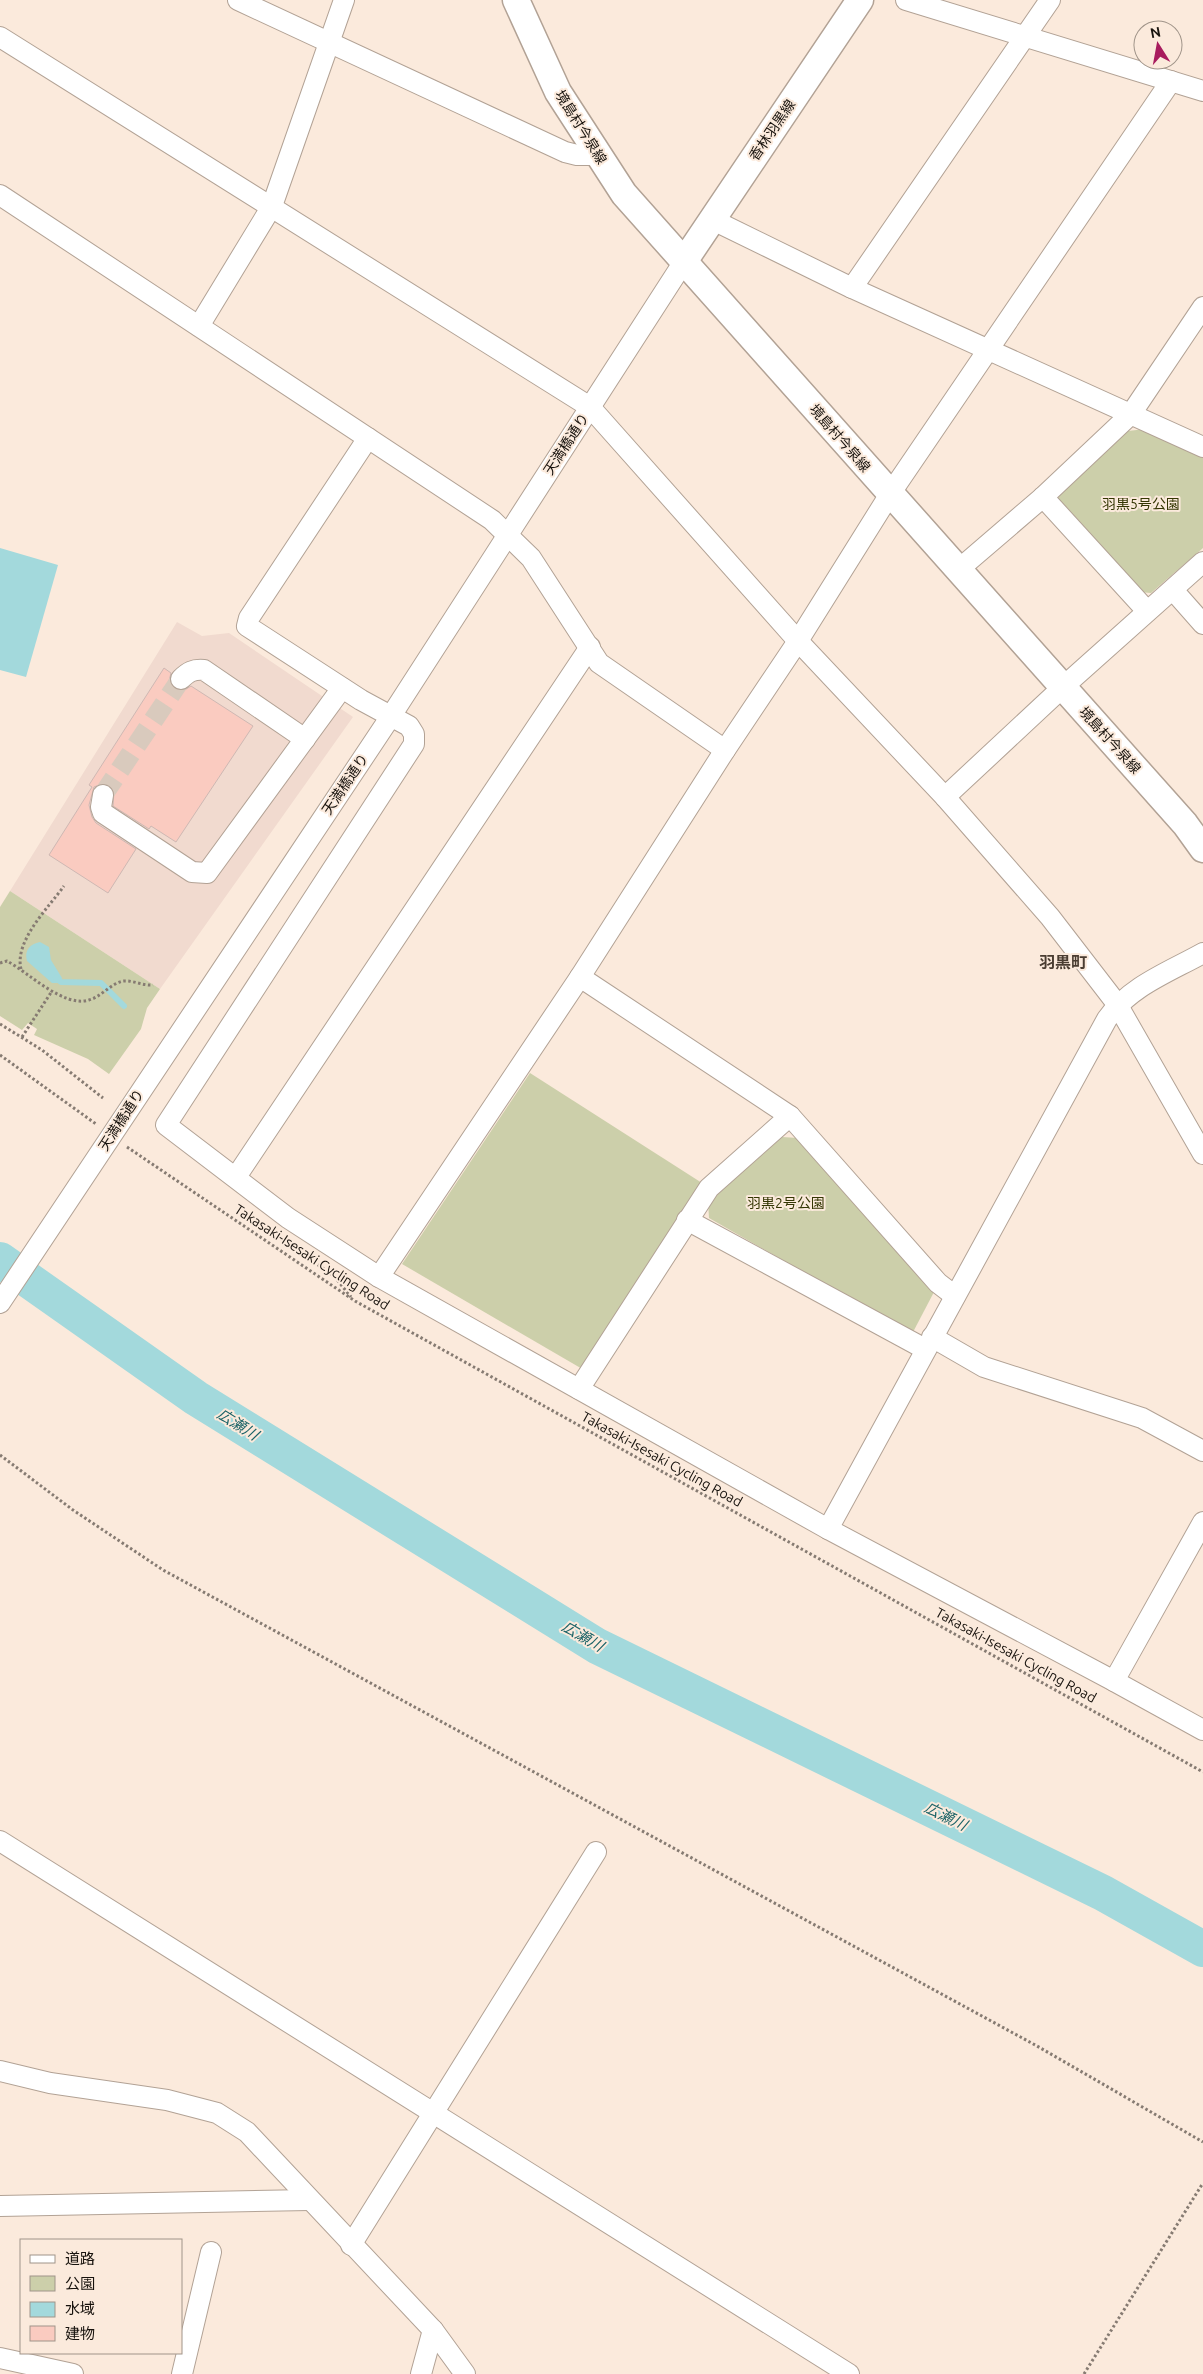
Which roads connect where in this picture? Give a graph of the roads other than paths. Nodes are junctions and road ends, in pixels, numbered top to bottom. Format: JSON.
{"nodes":[{"id":1,"x":238,"y":0,"type":"edge"},
{"id":2,"x":344,"y":0,"type":"edge"},
{"id":3,"x":516,"y":0,"type":"edge"},
{"id":4,"x":860,"y":0,"type":"edge"},
{"id":5,"x":906,"y":0,"type":"edge"},
{"id":6,"x":1050,"y":0,"type":"edge"},
{"id":7,"x":0,"y":36,"type":"edge"},
{"id":8,"x":1024,"y":38,"type":"junction"},
{"id":9,"x":329,"y":42,"type":"junction"},
{"id":10,"x":1171,"y":81,"type":"junction"},
{"id":11,"x":1203,"y":91,"type":"edge"},
{"id":12,"x":598,"y":155,"type":"junction"},
{"id":13,"x":0,"y":195,"type":"edge"},
{"id":14,"x":272,"y":206,"type":"junction"},
{"id":15,"x":711,"y":219,"type":"junction"},
{"id":16,"x":685,"y":260,"type":"junction"},
{"id":17,"x":852,"y":288,"type":"junction"},
{"id":18,"x":1203,"y":307,"type":"edge"},
{"id":19,"x":199,"y":326,"type":"junction"},
{"id":20,"x":989,"y":349,"type":"junction"},
{"id":21,"x":590,"y":407,"type":"junction"},
{"id":22,"x":1131,"y":414,"type":"junction"},
{"id":23,"x":368,"y":438,"type":"junction"},
{"id":24,"x":1203,"y":447,"type":"edge"},
{"id":25,"x":890,"y":494,"type":"junction"},
{"id":26,"x":1043,"y":497,"type":"junction"},
{"id":27,"x":508,"y":535,"type":"junction"},
{"id":28,"x":1201,"y":568,"type":"edge"},
{"id":29,"x":958,"y":570,"type":"junction"},
{"id":30,"x":1173,"y":590,"type":"junction"},
{"id":31,"x":1147,"y":612,"type":"junction"},
{"id":32,"x":1203,"y":624,"type":"edge"},
{"id":33,"x":798,"y":641,"type":"junction"},
{"id":34,"x":590,"y":647,"type":"junction"},
{"id":35,"x":181,"y":679,"type":"tunnel mouth"},
{"id":36,"x":342,"y":688,"type":"junction"},
{"id":37,"x":1063,"y":688,"type":"junction"},
{"id":38,"x":390,"y":716,"type":"junction"},
{"id":39,"x":305,"y":739,"type":"junction"},
{"id":40,"x":725,"y":750,"type":"junction"},
{"id":41,"x":103,"y":795,"type":"dead end"},
{"id":42,"x":945,"y":798,"type":"junction"},
{"id":43,"x":1203,"y":848,"type":"edge"},
{"id":44,"x":1203,"y":953,"type":"edge"},
{"id":45,"x":580,"y":977,"type":"junction"},
{"id":46,"x":1117,"y":1004,"type":"junction"},
{"id":47,"x":790,"y":1116,"type":"junction"},
{"id":48,"x":1203,"y":1154,"type":"edge"},
{"id":49,"x":236,"y":1177,"type":"junction"},
{"id":50,"x":687,"y":1220,"type":"junction"},
{"id":51,"x":379,"y":1277,"type":"junction"},
{"id":52,"x":956,"y":1296,"type":"junction"},
{"id":53,"x":0,"y":1303,"type":"edge"},
{"id":54,"x":929,"y":1343,"type":"junction"},
{"id":55,"x":579,"y":1389,"type":"junction"},
{"id":56,"x":1203,"y":1451,"type":"edge"},
{"id":57,"x":1203,"y":1522,"type":"edge"},
{"id":58,"x":828,"y":1528,"type":"junction"},
{"id":59,"x":1114,"y":1682,"type":"junction"},
{"id":60,"x":1203,"y":1730,"type":"edge"},
{"id":61,"x":0,"y":1841,"type":"edge"},
{"id":62,"x":596,"y":1852,"type":"dead end"},
{"id":63,"x":0,"y":2071,"type":"edge"},
{"id":64,"x":432,"y":2114,"type":"junction"},
{"id":65,"x":309,"y":2200,"type":"junction"},
{"id":66,"x":0,"y":2206,"type":"edge"},
{"id":67,"x":351,"y":2245,"type":"junction"},
{"id":68,"x":211,"y":2252,"type":"dead end"},
{"id":69,"x":433,"y":2330,"type":"junction"},
{"id":70,"x":0,"y":2358,"type":"edge"},
{"id":71,"x":73,"y":2374,"type":"edge"},
{"id":72,"x":182,"y":2374,"type":"edge"},
{"id":73,"x":421,"y":2374,"type":"edge"},
{"id":74,"x":465,"y":2374,"type":"edge"},
{"id":75,"x":849,"y":2374,"type":"edge"}],
"edges":[{"from":1,"to":9,"type":"street"},
{"from":2,"to":9,"type":"street"},
{"from":3,"to":12,"type":"main road","name":"境島村今泉線"},
{"from":4,"to":15,"type":"main road","name":"香林羽黒線"},
{"from":5,"to":8,"type":"street"},
{"from":6,"to":8,"type":"street"},
{"from":7,"to":14,"type":"street"},
{"from":8,"to":10,"type":"street"},
{"from":8,"to":17,"type":"street"},
{"from":9,"to":12,"type":"street"},
{"from":9,"to":14,"type":"street"},
{"from":10,"to":11,"type":"street"},
{"from":10,"to":20,"type":"street"},
{"from":12,"to":16,"type":"main road","name":"境島村今泉線"},
{"from":13,"to":19,"type":"street"},
{"from":14,"to":19,"type":"street"},
{"from":14,"to":21,"type":"street"},
{"from":15,"to":16,"type":"main road","name":"香林羽黒線"},
{"from":15,"to":17,"type":"street"},
{"from":16,"to":21,"type":"street","name":"天満橋通り"},
{"from":16,"to":25,"type":"main road","name":"境島村今泉線"},
{"from":17,"to":20,"type":"street"},
{"from":18,"to":22,"type":"street"},
{"from":19,"to":23,"type":"street"},
{"from":20,"to":22,"type":"street"},
{"from":20,"to":25,"type":"street"},
{"from":21,"to":27,"type":"street","name":"天満橋通り"},
{"from":21,"to":33,"type":"street"},
{"from":22,"to":24,"type":"street"},
{"from":22,"to":26,"type":"street"},
{"from":23,"to":27,"type":"street"},
{"from":23,"to":36,"type":"street"},
{"from":25,"to":29,"type":"main road","name":"境島村今泉線"},
{"from":25,"to":33,"type":"street"},
{"from":26,"to":29,"type":"street"},
{"from":26,"to":31,"type":"street"},
{"from":27,"to":34,"type":"street"},
{"from":27,"to":38,"type":"street","name":"天満橋通り"},
{"from":28,"to":30,"type":"street"},
{"from":29,"to":37,"type":"main road","name":"境島村今泉線"},
{"from":30,"to":31,"type":"street"},
{"from":30,"to":32,"type":"street"},
{"from":31,"to":37,"type":"street"},
{"from":33,"to":40,"type":"street"},
{"from":33,"to":42,"type":"street"},
{"from":34,"to":40,"type":"street"},
{"from":34,"to":49,"type":"street"},
{"from":35,"to":39,"type":"street"},
{"from":36,"to":38,"type":"street"},
{"from":36,"to":39,"type":"street"},
{"from":37,"to":42,"type":"street"},
{"from":37,"to":43,"type":"main road","name":"境島村今泉線"},
{"from":38,"to":49,"type":"street"},
{"from":38,"to":53,"type":"street","name":"天満橋通り"},
{"from":39,"to":41,"type":"street"},
{"from":40,"to":45,"type":"street"},
{"from":42,"to":46,"type":"street"},
{"from":44,"to":46,"type":"street"},
{"from":45,"to":47,"type":"street"},
{"from":45,"to":51,"type":"street"},
{"from":46,"to":48,"type":"street"},
{"from":46,"to":52,"type":"street"},
{"from":47,"to":50,"type":"street"},
{"from":47,"to":52,"type":"street"},
{"from":49,"to":51,"type":"street"},
{"from":50,"to":54,"type":"street"},
{"from":50,"to":55,"type":"street"},
{"from":51,"to":55,"type":"street"},
{"from":52,"to":54,"type":"street"},
{"from":54,"to":56,"type":"street"},
{"from":54,"to":58,"type":"street"},
{"from":55,"to":58,"type":"street"},
{"from":57,"to":59,"type":"street"},
{"from":58,"to":59,"type":"street"},
{"from":59,"to":60,"type":"street"},
{"from":61,"to":64,"type":"street"},
{"from":62,"to":64,"type":"street"},
{"from":63,"to":65,"type":"street"},
{"from":64,"to":67,"type":"street"},
{"from":64,"to":75,"type":"street"},
{"from":65,"to":66,"type":"street"},
{"from":65,"to":67,"type":"street"},
{"from":67,"to":69,"type":"street"},
{"from":68,"to":72,"type":"street"},
{"from":69,"to":73,"type":"street"},
{"from":69,"to":74,"type":"street"},
{"from":70,"to":71,"type":"street"}]}
